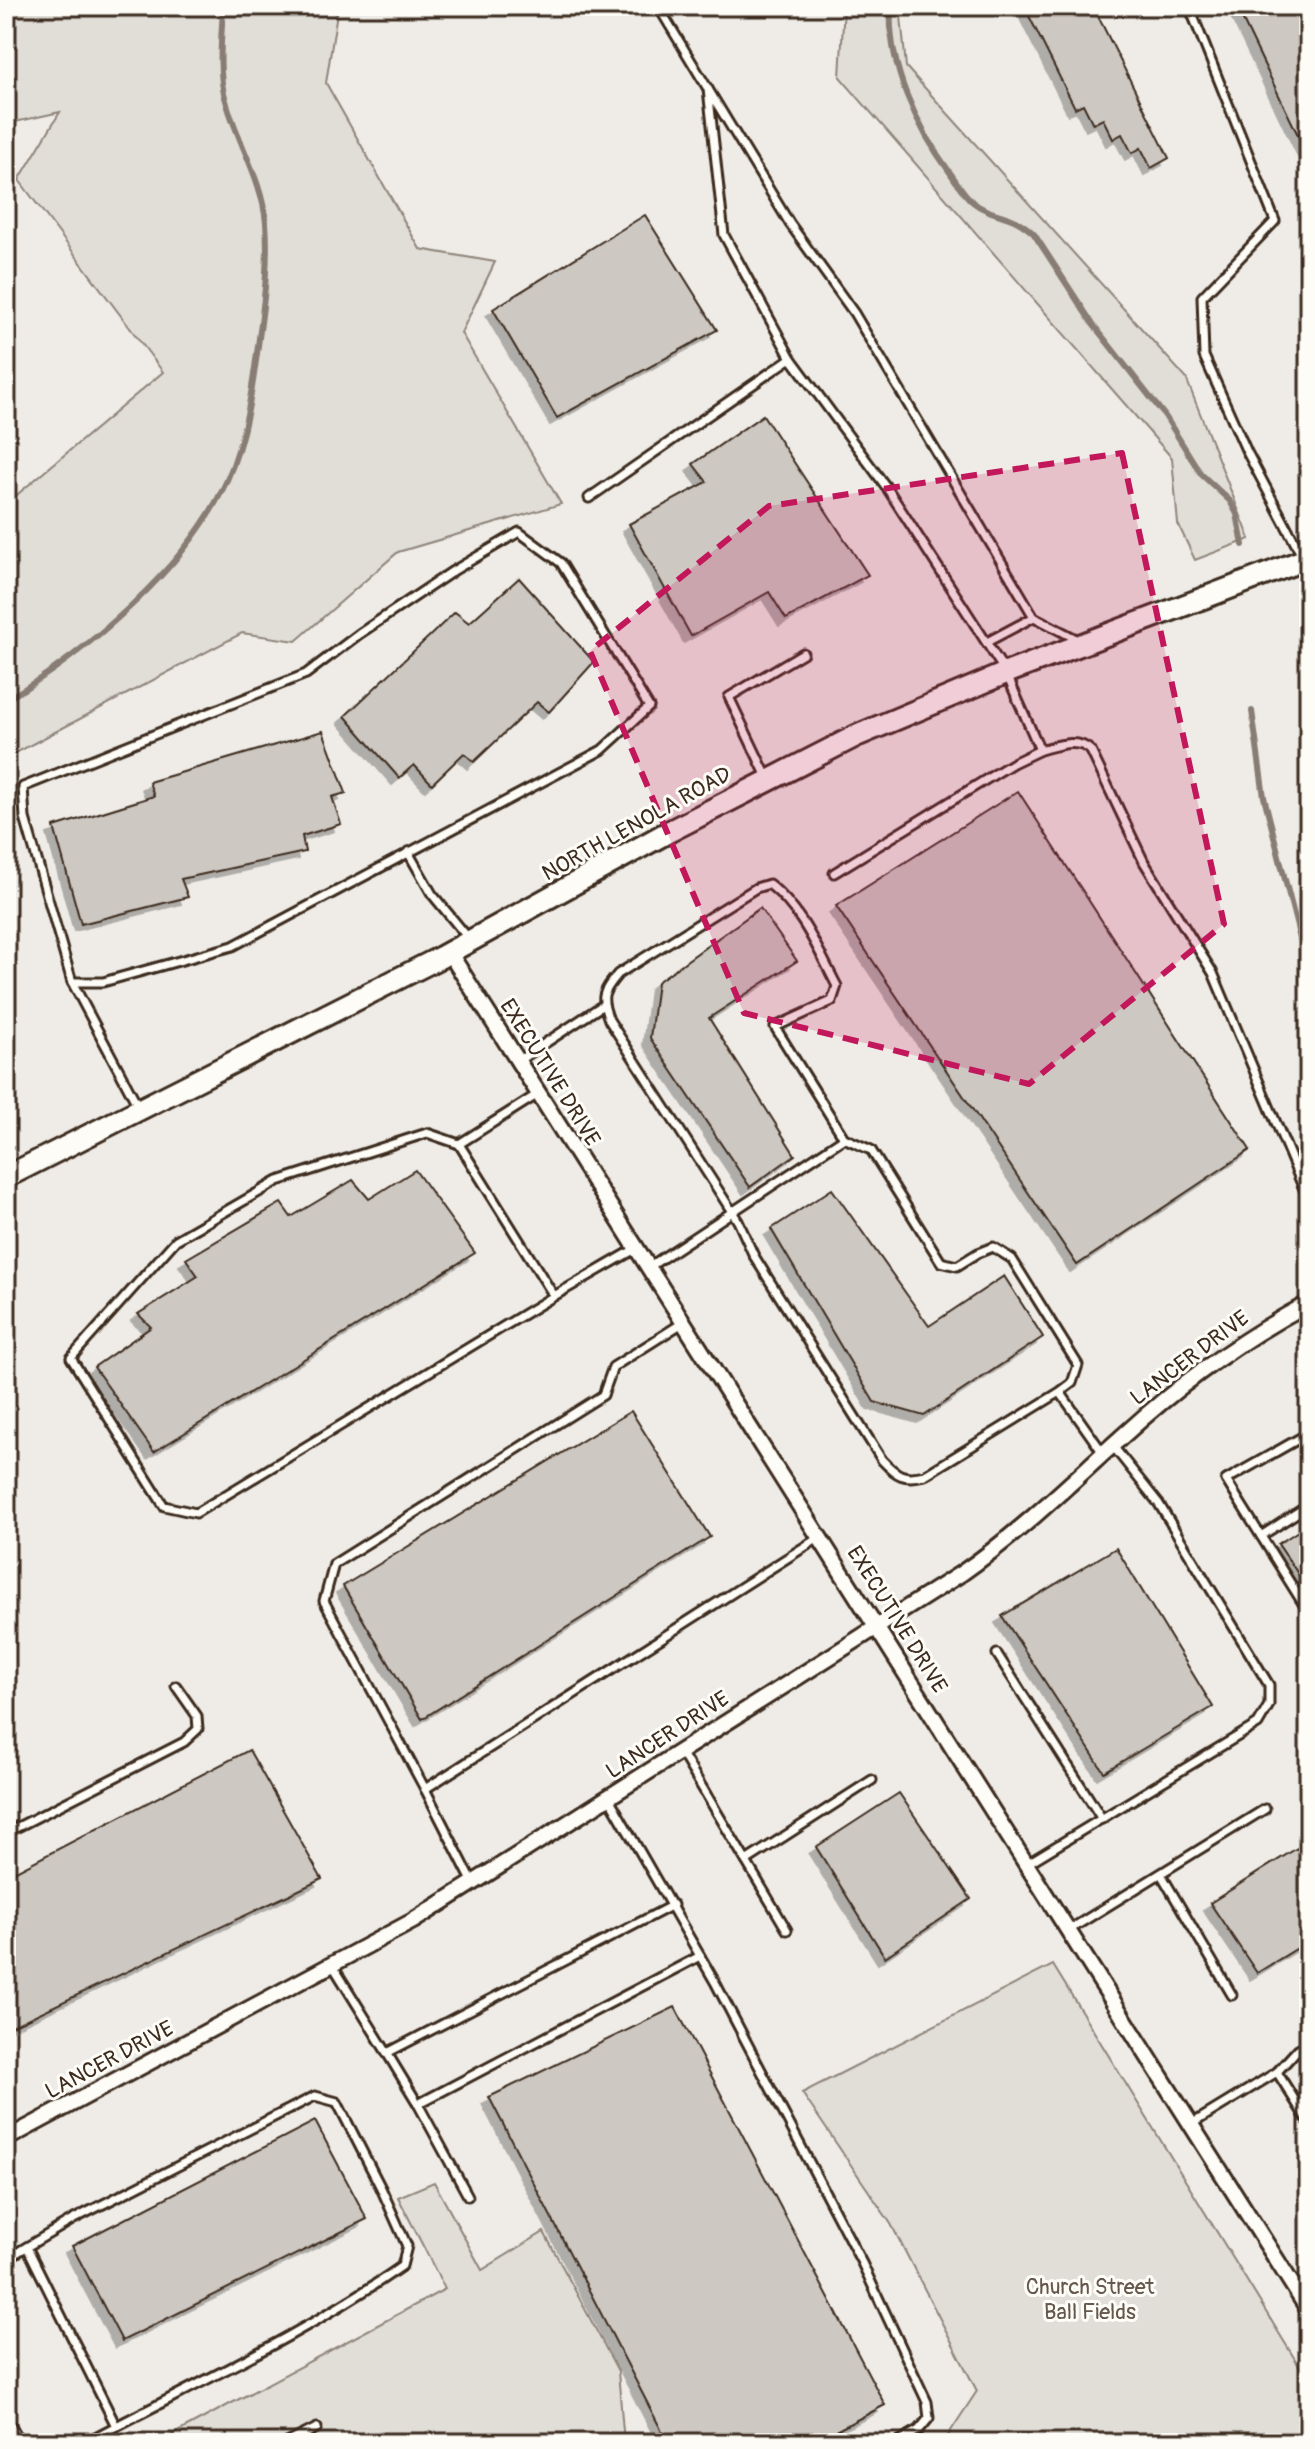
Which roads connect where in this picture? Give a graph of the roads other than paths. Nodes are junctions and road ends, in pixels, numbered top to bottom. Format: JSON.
{"nodes":[{"id":1,"x":658,"y":6,"type":"edge"},
{"id":2,"x":1189,"y":6,"type":"edge"},
{"id":3,"x":708,"y":89,"type":"junction"},
{"id":4,"x":793,"y":362,"type":"junction"},
{"id":5,"x":589,"y":498,"type":"dead end"},
{"id":6,"x":1308,"y":562,"type":"edge"},
{"id":7,"x":1034,"y":617,"type":"junction"},
{"id":8,"x":987,"y":642,"type":"junction"},
{"id":9,"x":1085,"y":643,"type":"junction"},
{"id":10,"x":803,"y":653,"type":"dead end"},
{"id":11,"x":1006,"y":673,"type":"junction"},
{"id":12,"x":1040,"y":750,"type":"junction"},
{"id":13,"x":768,"y":779,"type":"junction"},
{"id":14,"x":408,"y":852,"type":"junction"},
{"id":15,"x":834,"y":873,"type":"dead end"},
{"id":16,"x":471,"y":940,"type":"junction"},
{"id":17,"x":449,"y":952,"type":"junction"},
{"id":18,"x":72,"y":982,"type":"junction"},
{"id":19,"x":603,"y":1005,"type":"junction"},
{"id":20,"x":517,"y":1061,"type":"junction"},
{"id":21,"x":538,"y":1094,"type":"junction"},
{"id":22,"x":140,"y":1110,"type":"junction"},
{"id":23,"x":844,"y":1138,"type":"junction"},
{"id":24,"x":459,"y":1144,"type":"junction"},
{"id":25,"x":6,"y":1177,"type":"edge"},
{"id":26,"x":1309,"y":1201,"type":"edge"},
{"id":27,"x":733,"y":1213,"type":"junction"},
{"id":28,"x":637,"y":1248,"type":"junction"},
{"id":29,"x":649,"y":1267,"type":"junction"},
{"id":30,"x":554,"y":1296,"type":"junction"},
{"id":31,"x":1309,"y":1303,"type":"edge"},
{"id":32,"x":684,"y":1322,"type":"junction"},
{"id":33,"x":1060,"y":1392,"type":"junction"},
{"id":34,"x":1309,"y":1433,"type":"edge"},
{"id":35,"x":1108,"y":1449,"type":"junction"},
{"id":36,"x":1309,"y":1505,"type":"edge"},
{"id":37,"x":1261,"y":1536,"type":"junction"},
{"id":38,"x":820,"y":1537,"type":"junction"},
{"id":39,"x":1309,"y":1613,"type":"edge"},
{"id":40,"x":877,"y":1627,"type":"junction"},
{"id":41,"x":997,"y":1654,"type":"dead end"},
{"id":42,"x":176,"y":1686,"type":"dead end"},
{"id":43,"x":681,"y":1752,"type":"junction"},
{"id":44,"x":872,"y":1780,"type":"dead end"},
{"id":45,"x":425,"y":1789,"type":"junction"},
{"id":46,"x":609,"y":1798,"type":"junction"},
{"id":47,"x":1265,"y":1809,"type":"dead end"},
{"id":48,"x":1102,"y":1819,"type":"junction"},
{"id":49,"x":6,"y":1833,"type":"edge"},
{"id":50,"x":746,"y":1861,"type":"junction"},
{"id":51,"x":1025,"y":1865,"type":"junction"},
{"id":52,"x":1161,"y":1874,"type":"junction"},
{"id":53,"x":473,"y":1884,"type":"junction"},
{"id":54,"x":673,"y":1905,"type":"junction"},
{"id":55,"x":787,"y":1930,"type":"dead end"},
{"id":56,"x":1067,"y":1932,"type":"junction"},
{"id":57,"x":700,"y":1956,"type":"junction"},
{"id":58,"x":333,"y":1966,"type":"junction"},
{"id":59,"x":1232,"y":1995,"type":"dead end"},
{"id":60,"x":1309,"y":2043,"type":"edge"},
{"id":61,"x":387,"y":2053,"type":"junction"},
{"id":62,"x":1277,"y":2072,"type":"junction"},
{"id":63,"x":418,"y":2104,"type":"junction"},
{"id":64,"x":1309,"y":2123,"type":"edge"},
{"id":65,"x":1190,"y":2125,"type":"junction"},
{"id":66,"x":6,"y":2139,"type":"edge"},
{"id":67,"x":468,"y":2196,"type":"dead end"},
{"id":68,"x":27,"y":2247,"type":"junction"},
{"id":69,"x":6,"y":2259,"type":"edge"},
{"id":70,"x":1309,"y":2311,"type":"edge"},
{"id":71,"x":6,"y":2424,"type":"edge"},
{"id":72,"x":116,"y":2426,"type":"junction"},
{"id":73,"x":317,"y":2428,"type":"dead end"},
{"id":74,"x":17,"y":2443,"type":"edge"},
{"id":75,"x":84,"y":2443,"type":"edge"},
{"id":76,"x":287,"y":2443,"type":"edge"},
{"id":77,"x":896,"y":2443,"type":"edge"}],
"edges":[{"from":1,"to":3,"type":"lane"},
{"from":2,"to":6,"type":"lane"},
{"from":3,"to":4,"type":"lane"},
{"from":3,"to":7,"type":"lane"},
{"from":4,"to":5,"type":"lane"},
{"from":4,"to":8,"type":"lane"},
{"from":6,"to":9,"type":"main road","name":"NORTH LENOLA ROAD"},
{"from":7,"to":8,"type":"lane"},
{"from":7,"to":9,"type":"lane"},
{"from":8,"to":11,"type":"lane"},
{"from":9,"to":11,"type":"main road","name":"NORTH LENOLA ROAD"},
{"from":10,"to":13,"type":"lane"},
{"from":11,"to":12,"type":"lane"},
{"from":11,"to":13,"type":"main road","name":"NORTH LENOLA ROAD"},
{"from":12,"to":15,"type":"lane"},
{"from":12,"to":26,"type":"lane"},
{"from":13,"to":16,"type":"main road","name":"NORTH LENOLA ROAD"},
{"from":14,"to":16,"type":"lane"},
{"from":14,"to":18,"type":"lane"},
{"from":14,"to":18,"type":"lane"},
{"from":16,"to":17,"type":"main road","name":"NORTH LENOLA ROAD"},
{"from":17,"to":20,"type":"street","name":"EXECUTIVE DRIVE"},
{"from":17,"to":22,"type":"main road","name":"NORTH LENOLA ROAD"},
{"from":18,"to":22,"type":"lane"},
{"from":19,"to":20,"type":"lane"},
{"from":19,"to":23,"type":"lane"},
{"from":19,"to":27,"type":"lane"},
{"from":20,"to":21,"type":"street","name":"EXECUTIVE DRIVE"},
{"from":21,"to":24,"type":"lane"},
{"from":21,"to":28,"type":"street","name":"EXECUTIVE DRIVE"},
{"from":22,"to":25,"type":"main road","name":"NORTH LENOLA ROAD"},
{"from":23,"to":27,"type":"lane"},
{"from":23,"to":33,"type":"lane"},
{"from":24,"to":30,"type":"lane"},
{"from":24,"to":30,"type":"lane"},
{"from":27,"to":29,"type":"lane"},
{"from":27,"to":33,"type":"lane"},
{"from":28,"to":29,"type":"street","name":"EXECUTIVE DRIVE"},
{"from":28,"to":30,"type":"lane"},
{"from":29,"to":32,"type":"street","name":"EXECUTIVE DRIVE"},
{"from":31,"to":35,"type":"street","name":"LANCER DRIVE"},
{"from":32,"to":38,"type":"street","name":"EXECUTIVE DRIVE"},
{"from":32,"to":45,"type":"lane"},
{"from":33,"to":35,"type":"lane"},
{"from":34,"to":37,"type":"lane"},
{"from":35,"to":40,"type":"street","name":"LANCER DRIVE"},
{"from":35,"to":48,"type":"lane"},
{"from":36,"to":37,"type":"lane"},
{"from":37,"to":39,"type":"lane"},
{"from":38,"to":40,"type":"street","name":"EXECUTIVE DRIVE"},
{"from":38,"to":45,"type":"lane"},
{"from":40,"to":43,"type":"street","name":"LANCER DRIVE"},
{"from":40,"to":51,"type":"street","name":"EXECUTIVE DRIVE"},
{"from":41,"to":48,"type":"lane"},
{"from":42,"to":49,"type":"lane"},
{"from":43,"to":46,"type":"street","name":"LANCER DRIVE"},
{"from":43,"to":50,"type":"lane"},
{"from":44,"to":50,"type":"lane"},
{"from":45,"to":53,"type":"lane"},
{"from":46,"to":53,"type":"street","name":"LANCER DRIVE"},
{"from":46,"to":54,"type":"lane"},
{"from":47,"to":52,"type":"lane"},
{"from":48,"to":51,"type":"lane"},
{"from":50,"to":55,"type":"lane"},
{"from":51,"to":56,"type":"street","name":"EXECUTIVE DRIVE"},
{"from":52,"to":56,"type":"lane"},
{"from":52,"to":59,"type":"lane"},
{"from":53,"to":58,"type":"street","name":"LANCER DRIVE"},
{"from":54,"to":57,"type":"lane"},
{"from":54,"to":61,"type":"lane"},
{"from":56,"to":65,"type":"street","name":"EXECUTIVE DRIVE"},
{"from":57,"to":63,"type":"lane"},
{"from":57,"to":77,"type":"lane"},
{"from":58,"to":61,"type":"lane"},
{"from":58,"to":66,"type":"street","name":"LANCER DRIVE"},
{"from":60,"to":62,"type":"lane"},
{"from":61,"to":63,"type":"lane"},
{"from":62,"to":64,"type":"lane"},
{"from":62,"to":65,"type":"lane"},
{"from":63,"to":67,"type":"lane"},
{"from":65,"to":70,"type":"street","name":"EXECUTIVE DRIVE"},
{"from":68,"to":69,"type":"lane"},
{"from":68,"to":72,"type":"lane"},
{"from":68,"to":72,"type":"lane"},
{"from":71,"to":74,"type":"street"},
{"from":72,"to":75,"type":"lane"},
{"from":73,"to":76,"type":"lane"}]}
